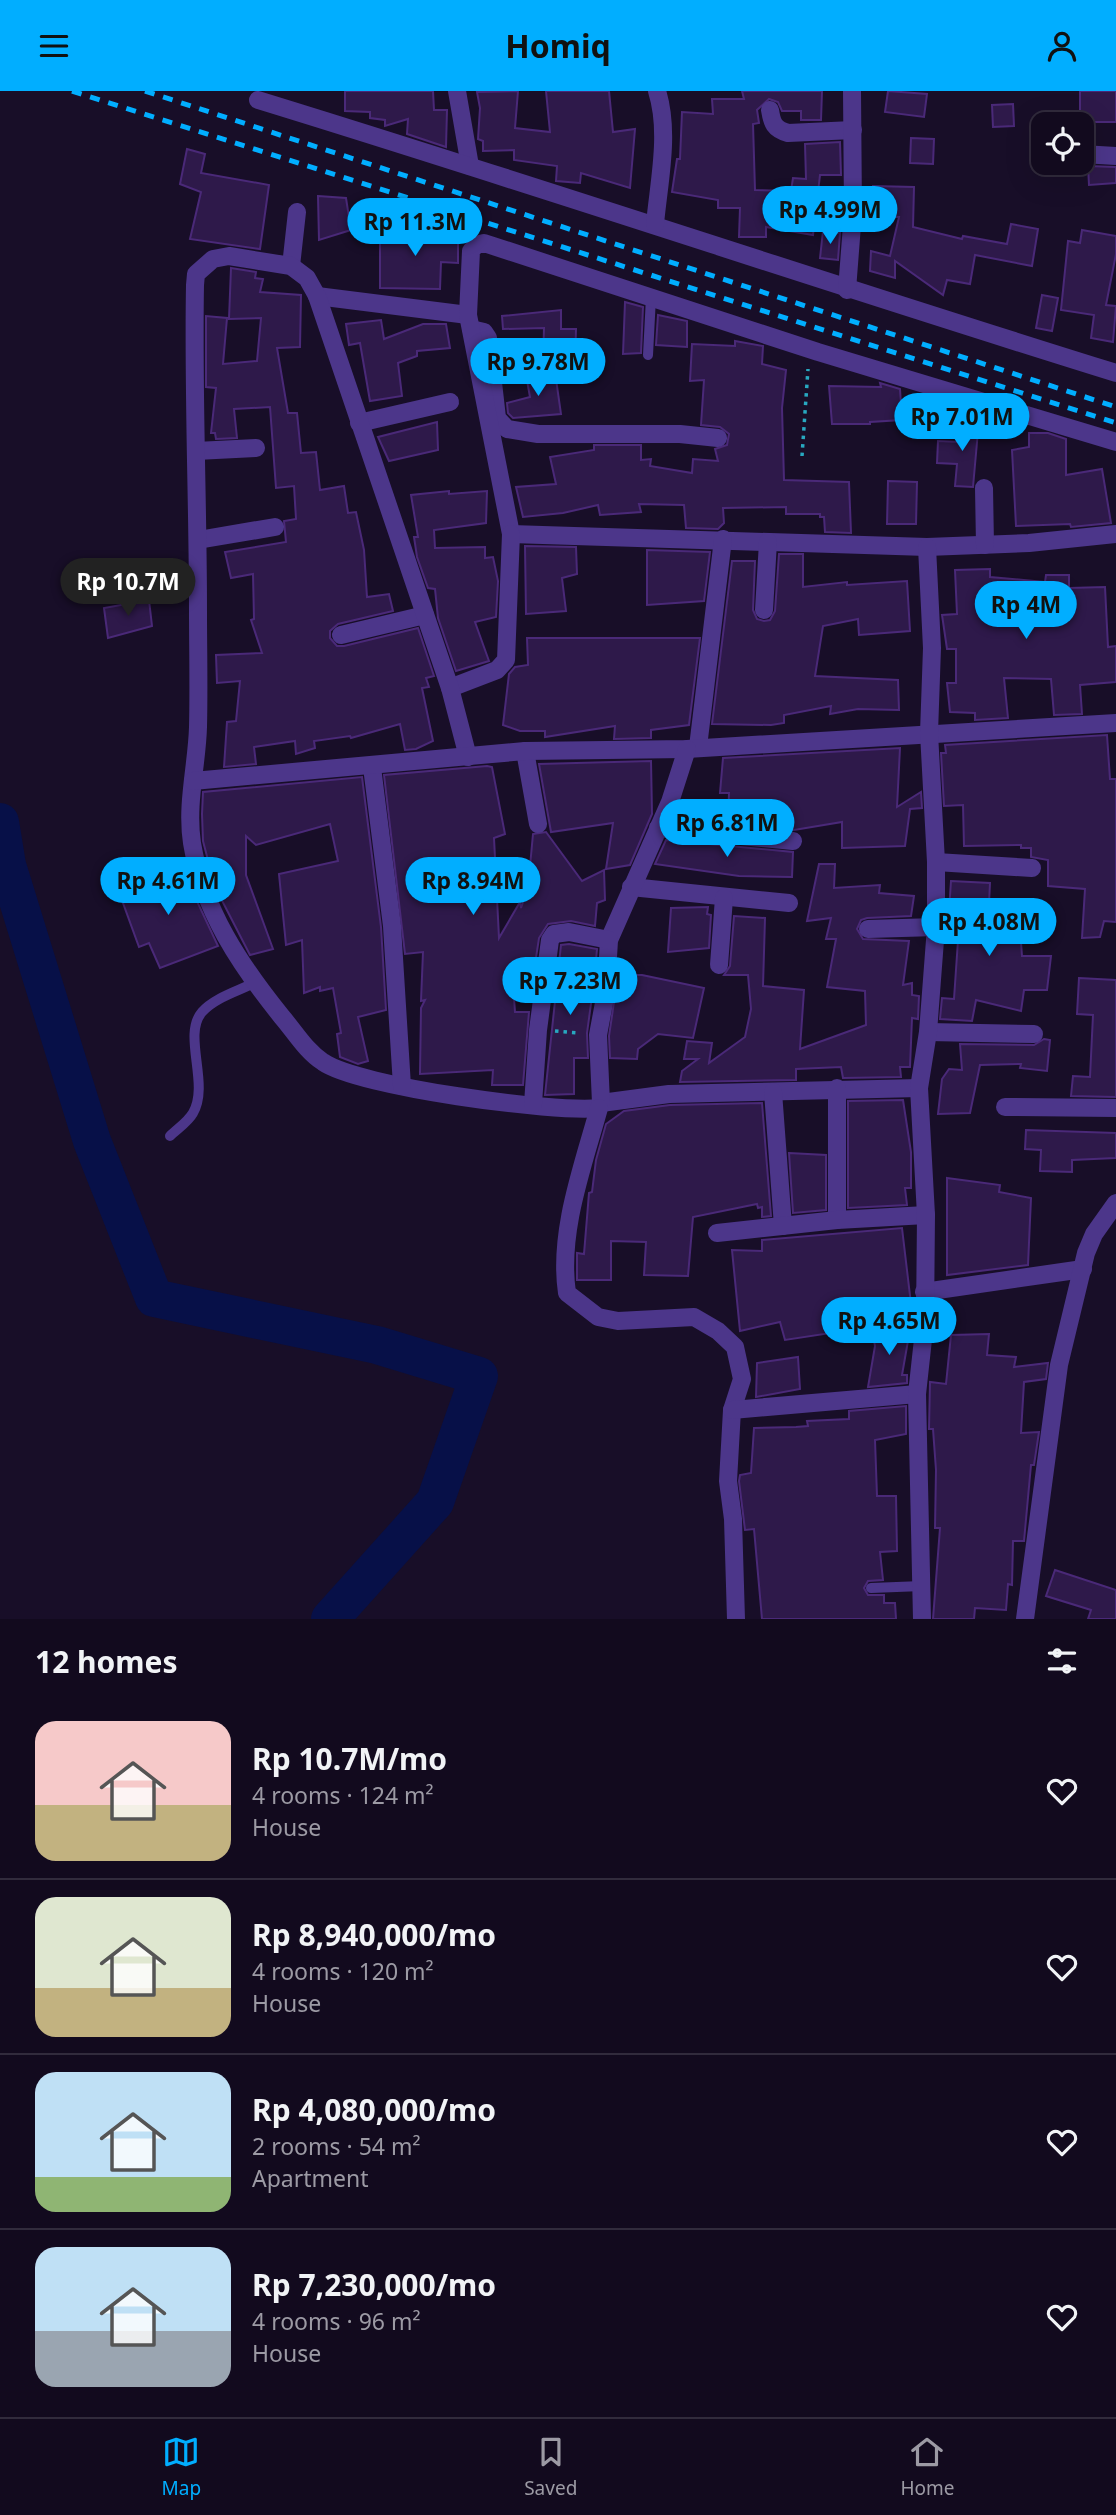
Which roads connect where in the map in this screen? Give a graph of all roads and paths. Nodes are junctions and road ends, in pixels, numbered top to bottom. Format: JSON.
{"nodes":[{"id":1,"x":457,"y":91,"type":"edge"},
{"id":2,"x":657,"y":91,"type":"edge"},
{"id":3,"x":852,"y":91,"type":"edge"},
{"id":4,"x":258,"y":100,"type":"dead end"},
{"id":5,"x":770,"y":110,"type":"dead end"},
{"id":6,"x":853,"y":131,"type":"junction"},
{"id":7,"x":1094,"y":155,"type":"edge"},
{"id":8,"x":1116,"y":156,"type":"edge"},
{"id":9,"x":470,"y":166,"type":"junction"},
{"id":10,"x":297,"y":212,"type":"dead end"},
{"id":11,"x":655,"y":224,"type":"junction"},
{"id":12,"x":290,"y":266,"type":"junction"},
{"id":13,"x":847,"y":290,"type":"junction"},
{"id":14,"x":317,"y":296,"type":"junction"},
{"id":15,"x":651,"y":297,"type":"junction"},
{"id":16,"x":470,"y":322,"type":"junction"},
{"id":17,"x":809,"y":349,"type":"junction"},
{"id":18,"x":648,"y":355,"type":"dead end"},
{"id":19,"x":1116,"y":373,"type":"edge"},
{"id":20,"x":450,"y":402,"type":"dead end"},
{"id":21,"x":359,"y":423,"type":"junction"},
{"id":22,"x":718,"y":438,"type":"dead end"},
{"id":23,"x":1116,"y":442,"type":"edge"},
{"id":24,"x":256,"y":448,"type":"dead end"},
{"id":25,"x":196,"y":451,"type":"junction"},
{"id":26,"x":802,"y":456,"type":"dead end"},
{"id":27,"x":984,"y":488,"type":"dead end"},
{"id":28,"x":275,"y":527,"type":"dead end"},
{"id":29,"x":511,"y":534,"type":"junction"},
{"id":30,"x":1116,"y":534,"type":"edge"},
{"id":31,"x":723,"y":539,"type":"junction"},
{"id":32,"x":198,"y":540,"type":"junction"},
{"id":33,"x":768,"y":542,"type":"junction"},
{"id":34,"x":985,"y":545,"type":"junction"},
{"id":35,"x":927,"y":547,"type":"junction"},
{"id":36,"x":764,"y":610,"type":"dead end"},
{"id":37,"x":425,"y":615,"type":"junction"},
{"id":38,"x":341,"y":635,"type":"dead end"},
{"id":39,"x":450,"y":688,"type":"junction"},
{"id":40,"x":1116,"y":723,"type":"edge"},
{"id":41,"x":929,"y":733,"type":"junction"},
{"id":42,"x":693,"y":748,"type":"junction"},
{"id":43,"x":525,"y":751,"type":"junction"},
{"id":44,"x":468,"y":757,"type":"junction"},
{"id":45,"x":372,"y":767,"type":"junction"},
{"id":46,"x":193,"y":781,"type":"junction"},
{"id":47,"x":537,"y":824,"type":"dead end"},
{"id":48,"x":658,"y":828,"type":"junction"},
{"id":49,"x":793,"y":841,"type":"dead end"},
{"id":50,"x":936,"y":862,"type":"junction"},
{"id":51,"x":1032,"y":869,"type":"dead end"},
{"id":52,"x":631,"y":887,"type":"junction"},
{"id":53,"x":724,"y":898,"type":"junction"},
{"id":54,"x":789,"y":903,"type":"dead end"},
{"id":55,"x":936,"y":927,"type":"junction"},
{"id":56,"x":868,"y":929,"type":"dead end"},
{"id":57,"x":609,"y":940,"type":"junction"},
{"id":58,"x":719,"y":965,"type":"dead end"},
{"id":59,"x":254,"y":983,"type":"junction"},
{"id":60,"x":538,"y":1030,"type":"junction"},
{"id":61,"x":928,"y":1032,"type":"junction"},
{"id":62,"x":1034,"y":1034,"type":"dead end"},
{"id":63,"x":598,"y":1035,"type":"junction"},
{"id":64,"x":402,"y":1086,"type":"junction"},
{"id":65,"x":836,"y":1087,"type":"junction"},
{"id":66,"x":919,"y":1088,"type":"junction"},
{"id":67,"x":773,"y":1092,"type":"junction"},
{"id":68,"x":533,"y":1104,"type":"junction"},
{"id":69,"x":600,"y":1106,"type":"junction"},
{"id":70,"x":1004,"y":1107,"type":"dead end"},
{"id":71,"x":1116,"y":1108,"type":"edge"},
{"id":72,"x":170,"y":1136,"type":"dead end"},
{"id":73,"x":1116,"y":1203,"type":"edge"},
{"id":74,"x":926,"y":1215,"type":"junction"},
{"id":75,"x":837,"y":1220,"type":"junction"},
{"id":76,"x":783,"y":1226,"type":"junction"},
{"id":77,"x":717,"y":1233,"type":"dead end"},
{"id":78,"x":1083,"y":1269,"type":"junction"},
{"id":79,"x":924,"y":1292,"type":"junction"},
{"id":80,"x":852,"y":1321,"type":"dead end"},
{"id":81,"x":925,"y":1321,"type":"junction"},
{"id":82,"x":917,"y":1394,"type":"junction"},
{"id":83,"x":732,"y":1410,"type":"junction"},
{"id":84,"x":922,"y":1586,"type":"junction"},
{"id":85,"x":871,"y":1588,"type":"dead end"},
{"id":86,"x":736,"y":1619,"type":"edge"},
{"id":87,"x":922,"y":1619,"type":"edge"},
{"id":88,"x":1025,"y":1619,"type":"edge"}],
"edges":[{"from":1,"to":9,"type":"street"},
{"from":2,"to":11,"type":"street"},
{"from":3,"to":6,"type":"street"},
{"from":4,"to":9,"type":"street"},
{"from":5,"to":6,"type":"street"},
{"from":6,"to":13,"type":"street"},
{"from":7,"to":8,"type":"street"},
{"from":9,"to":11,"type":"street"},
{"from":10,"to":12,"type":"street"},
{"from":11,"to":13,"type":"street"},
{"from":12,"to":14,"type":"street"},
{"from":12,"to":25,"type":"street"},
{"from":13,"to":19,"type":"street"},
{"from":14,"to":16,"type":"street"},
{"from":14,"to":21,"type":"street"},
{"from":15,"to":16,"type":"street"},
{"from":15,"to":17,"type":"street"},
{"from":15,"to":18,"type":"lane"},
{"from":16,"to":22,"type":"street"},
{"from":16,"to":29,"type":"street"},
{"from":17,"to":23,"type":"street"},
{"from":17,"to":26,"type":"path"},
{"from":20,"to":21,"type":"street"},
{"from":21,"to":37,"type":"street"},
{"from":24,"to":25,"type":"street"},
{"from":25,"to":32,"type":"street"},
{"from":27,"to":34,"type":"street"},
{"from":28,"to":32,"type":"street"},
{"from":29,"to":31,"type":"street"},
{"from":29,"to":39,"type":"street"},
{"from":30,"to":34,"type":"street"},
{"from":31,"to":33,"type":"street"},
{"from":31,"to":42,"type":"street"},
{"from":32,"to":46,"type":"street"},
{"from":33,"to":35,"type":"street"},
{"from":33,"to":36,"type":"street"},
{"from":34,"to":35,"type":"street"},
{"from":35,"to":41,"type":"street"},
{"from":37,"to":38,"type":"street"},
{"from":37,"to":39,"type":"street"},
{"from":39,"to":44,"type":"street"},
{"from":40,"to":41,"type":"street"},
{"from":41,"to":42,"type":"street"},
{"from":41,"to":50,"type":"street"},
{"from":42,"to":43,"type":"street"},
{"from":42,"to":48,"type":"street"},
{"from":43,"to":44,"type":"street"},
{"from":43,"to":47,"type":"street"},
{"from":44,"to":45,"type":"street"},
{"from":45,"to":46,"type":"street"},
{"from":45,"to":64,"type":"street"},
{"from":46,"to":59,"type":"street"},
{"from":48,"to":49,"type":"street"},
{"from":48,"to":52,"type":"street"},
{"from":50,"to":51,"type":"street"},
{"from":50,"to":55,"type":"street"},
{"from":52,"to":53,"type":"street"},
{"from":52,"to":57,"type":"street"},
{"from":53,"to":54,"type":"street"},
{"from":53,"to":58,"type":"street"},
{"from":55,"to":56,"type":"street"},
{"from":55,"to":61,"type":"street"},
{"from":57,"to":60,"type":"street"},
{"from":57,"to":63,"type":"street"},
{"from":59,"to":64,"type":"street"},
{"from":59,"to":72,"type":"lane"},
{"from":60,"to":63,"type":"path"},
{"from":60,"to":68,"type":"street"},
{"from":61,"to":62,"type":"street"},
{"from":61,"to":66,"type":"street"},
{"from":63,"to":69,"type":"street"},
{"from":64,"to":68,"type":"street"},
{"from":65,"to":66,"type":"street"},
{"from":65,"to":67,"type":"street"},
{"from":65,"to":75,"type":"street"},
{"from":66,"to":74,"type":"street"},
{"from":67,"to":69,"type":"street"},
{"from":67,"to":76,"type":"street"},
{"from":68,"to":69,"type":"street"},
{"from":69,"to":83,"type":"street"},
{"from":70,"to":71,"type":"street"},
{"from":73,"to":78,"type":"street"},
{"from":74,"to":75,"type":"street"},
{"from":74,"to":79,"type":"street"},
{"from":75,"to":76,"type":"street"},
{"from":76,"to":77,"type":"street"},
{"from":78,"to":79,"type":"street"},
{"from":78,"to":88,"type":"street"},
{"from":79,"to":81,"type":"street"},
{"from":80,"to":81,"type":"street"},
{"from":81,"to":82,"type":"street"},
{"from":82,"to":83,"type":"street"},
{"from":82,"to":84,"type":"street"},
{"from":83,"to":86,"type":"street"},
{"from":84,"to":85,"type":"lane"},
{"from":84,"to":87,"type":"street"}]}
